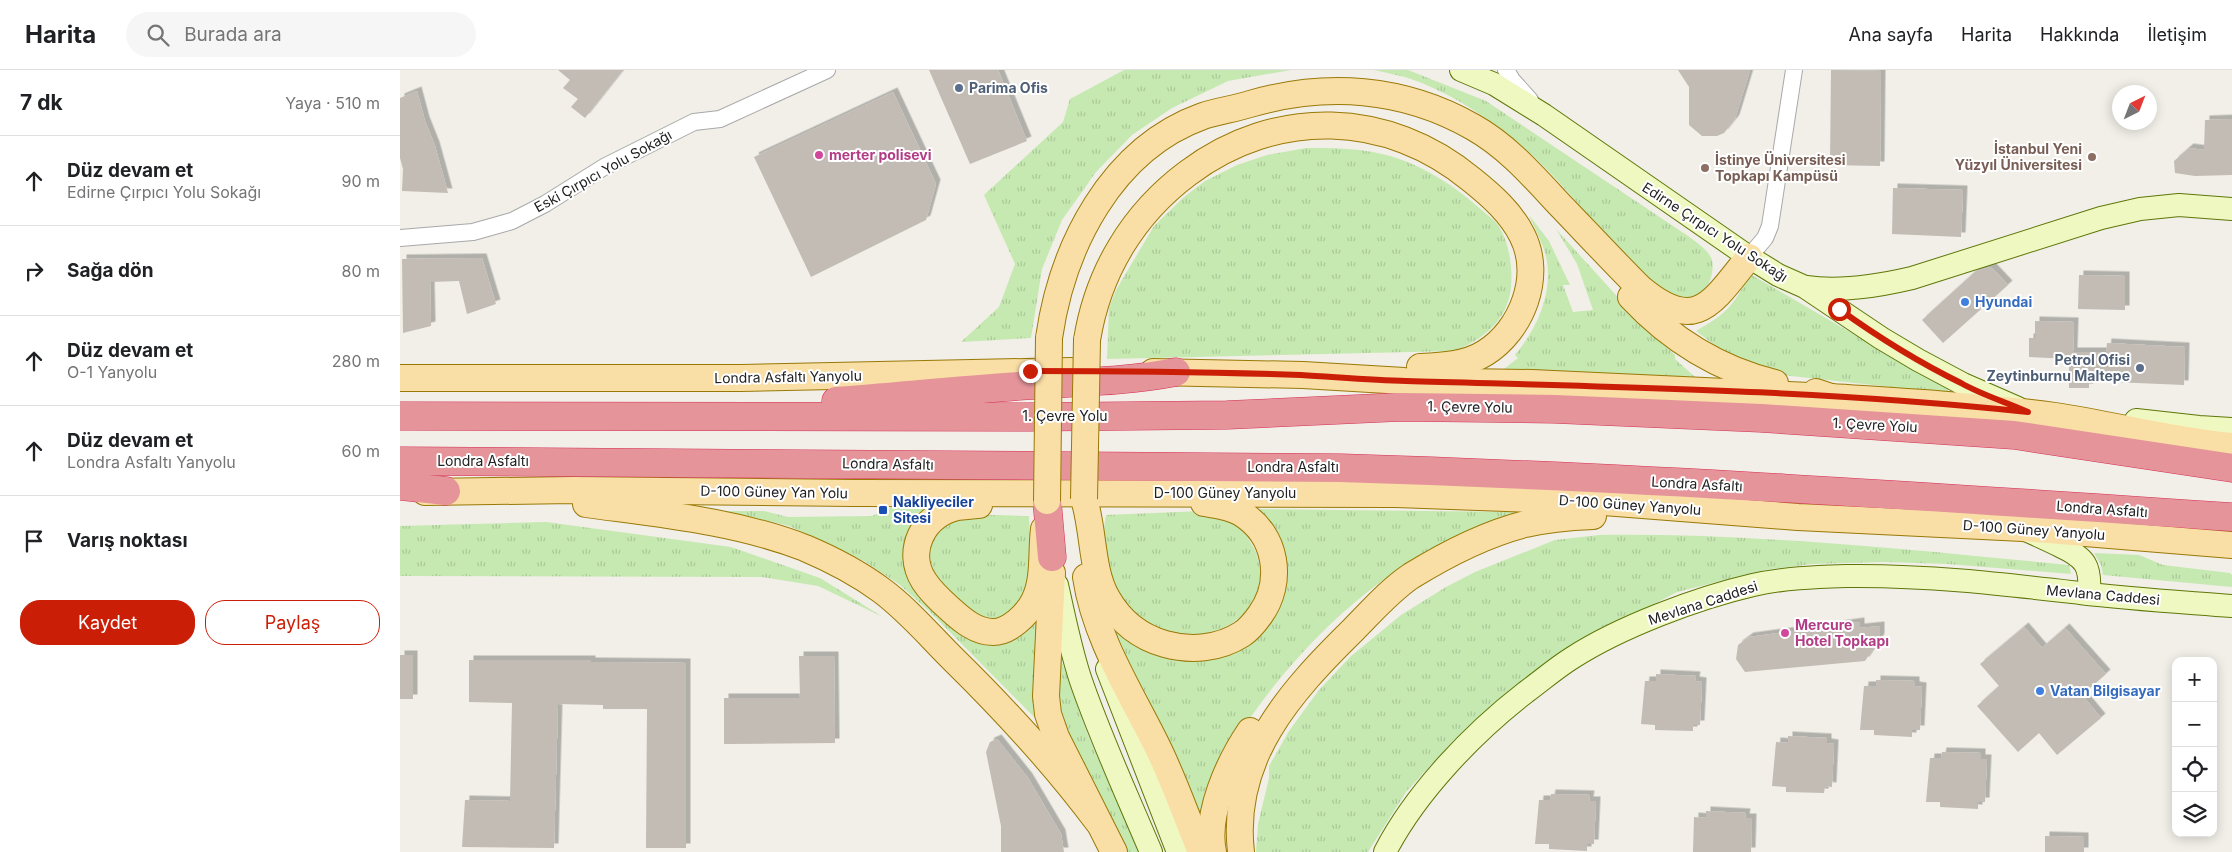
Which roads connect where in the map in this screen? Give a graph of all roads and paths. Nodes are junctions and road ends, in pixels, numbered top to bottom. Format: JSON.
{"nodes":[{"id":1,"x":827,"y":70,"type":"edge"},
{"id":2,"x":1461,"y":70,"type":"edge"},
{"id":3,"x":1506,"y":70,"type":"edge"},
{"id":4,"x":1794,"y":70,"type":"edge"},
{"id":5,"x":1544,"y":115,"type":"junction"},
{"id":6,"x":1560,"y":205,"type":"junction"},
{"id":7,"x":2232,"y":209,"type":"edge"},
{"id":8,"x":400,"y":238,"type":"edge"},
{"id":9,"x":1749,"y":257,"type":"junction"},
{"id":10,"x":1884,"y":284,"type":"junction"},
{"id":11,"x":1805,"y":287,"type":"junction"},
{"id":12,"x":1862,"y":326,"type":"junction"},
{"id":13,"x":1176,"y":372,"type":"junction"},
{"id":14,"x":1303,"y":375,"type":"junction"},
{"id":15,"x":400,"y":378,"type":"edge"},
{"id":16,"x":1831,"y":397,"type":"junction"},
{"id":17,"x":2028,"y":412,"type":"junction"},
{"id":18,"x":400,"y":416,"type":"edge"},
{"id":19,"x":705,"y":416,"type":"junction"},
{"id":20,"x":2088,"y":421,"type":"junction"},
{"id":21,"x":2232,"y":429,"type":"edge"},
{"id":22,"x":2232,"y":446,"type":"edge"},
{"id":23,"x":400,"y":461,"type":"edge"},
{"id":24,"x":2232,"y":468,"type":"edge"},
{"id":25,"x":400,"y":486,"type":"edge"},
{"id":26,"x":446,"y":491,"type":"junction"},
{"id":27,"x":521,"y":492,"type":"junction"},
{"id":28,"x":1160,"y":493,"type":"junction"},
{"id":29,"x":400,"y":494,"type":"edge"},
{"id":30,"x":1037,"y":497,"type":"junction"},
{"id":31,"x":1084,"y":499,"type":"junction"},
{"id":32,"x":2184,"y":514,"type":"junction"},
{"id":33,"x":1798,"y":517,"type":"junction"},
{"id":34,"x":2232,"y":517,"type":"edge"},
{"id":35,"x":2232,"y":525,"type":"edge"},
{"id":36,"x":2023,"y":528,"type":"junction"},
{"id":37,"x":2232,"y":545,"type":"edge"},
{"id":38,"x":1052,"y":557,"type":"junction"},
{"id":39,"x":1388,"y":594,"type":"junction"},
{"id":40,"x":2089,"y":594,"type":"junction"},
{"id":41,"x":1091,"y":606,"type":"junction"},
{"id":42,"x":2232,"y":606,"type":"edge"},
{"id":43,"x":1098,"y":822,"type":"junction"},
{"id":44,"x":1114,"y":852,"type":"edge"},
{"id":45,"x":1152,"y":852,"type":"edge"},
{"id":46,"x":1178,"y":852,"type":"edge"},
{"id":47,"x":1201,"y":852,"type":"edge"},
{"id":48,"x":1213,"y":852,"type":"edge"},
{"id":49,"x":1241,"y":852,"type":"edge"},
{"id":50,"x":1385,"y":852,"type":"edge"}],
"edges":[{"from":1,"to":8,"type":"street","name":"Eski Çırpıcı Yolu Sokağı"},
{"from":2,"to":5,"type":"main road","name":"Edirne Çırpıcı Yolu Sokağı"},
{"from":3,"to":5,"type":"street"},
{"from":4,"to":9,"type":"street"},
{"from":5,"to":9,"type":"main road","name":"Edirne Çırpıcı Yolu Sokağı"},
{"from":6,"to":9,"type":"main road"},
{"from":6,"to":16,"type":"main road"},
{"from":6,"to":30,"type":"main road","bridge":true},
{"from":7,"to":10,"type":"main road"},
{"from":9,"to":11,"type":"main road","name":"Edirne Çırpıcı Yolu Sokağı"},
{"from":10,"to":11,"type":"main road"},
{"from":10,"to":12,"type":"main road"},
{"from":11,"to":12,"type":"main road","name":"Edirne Çırpıcı Yolu Sokağı"},
{"from":12,"to":17,"type":"main road","name":"Edirne Çırpıcı Yolu Sokağı"},
{"from":13,"to":14,"type":"main road","name":"Londra Asfaltı Yanyolu"},
{"from":13,"to":15,"type":"main road","name":"Londra Asfaltı Yanyolu"},
{"from":13,"to":19,"type":"highway"},
{"from":14,"to":16,"type":"main road"},
{"from":14,"to":31,"type":"main road","bridge":true},
{"from":16,"to":17,"type":"main road"},
{"from":17,"to":20,"type":"main road"},
{"from":18,"to":19,"type":"highway"},
{"from":19,"to":24,"type":"highway","name":"1. Çevre Yolu"},
{"from":20,"to":21,"type":"main road"},
{"from":20,"to":22,"type":"main road"},
{"from":23,"to":32,"type":"highway","name":"Londra Asfaltı"},
{"from":25,"to":26,"type":"highway"},
{"from":26,"to":27,"type":"main road"},
{"from":26,"to":29,"type":"main road"},
{"from":27,"to":30,"type":"main road","name":"D-100 Güney Yan Yolu"},
{"from":27,"to":43,"type":"main road"},
{"from":28,"to":30,"type":"main road","name":"D-100 Güney Yanyolu"},
{"from":28,"to":31,"type":"main road"},
{"from":28,"to":33,"type":"main road","name":"D-100 Güney Yanyolu"},
{"from":30,"to":30,"type":"main road"},
{"from":30,"to":38,"type":"highway"},
{"from":31,"to":41,"type":"main road"},
{"from":32,"to":34,"type":"highway"},
{"from":32,"to":35,"type":"highway"},
{"from":33,"to":36,"type":"main road","name":"D-100 Güney Yanyolu"},
{"from":33,"to":39,"type":"main road"},
{"from":36,"to":37,"type":"main road","name":"D-100 Güney Yanyolu"},
{"from":36,"to":40,"type":"main road"},
{"from":38,"to":43,"type":"main road"},
{"from":38,"to":45,"type":"main road"},
{"from":39,"to":48,"type":"main road"},
{"from":39,"to":49,"type":"main road"},
{"from":40,"to":42,"type":"main road","name":"Mevlana Caddesi"},
{"from":40,"to":50,"type":"main road","name":"Mevlana Caddesi"},
{"from":41,"to":46,"type":"main road"},
{"from":41,"to":47,"type":"main road"},
{"from":43,"to":44,"type":"main road"}]}
